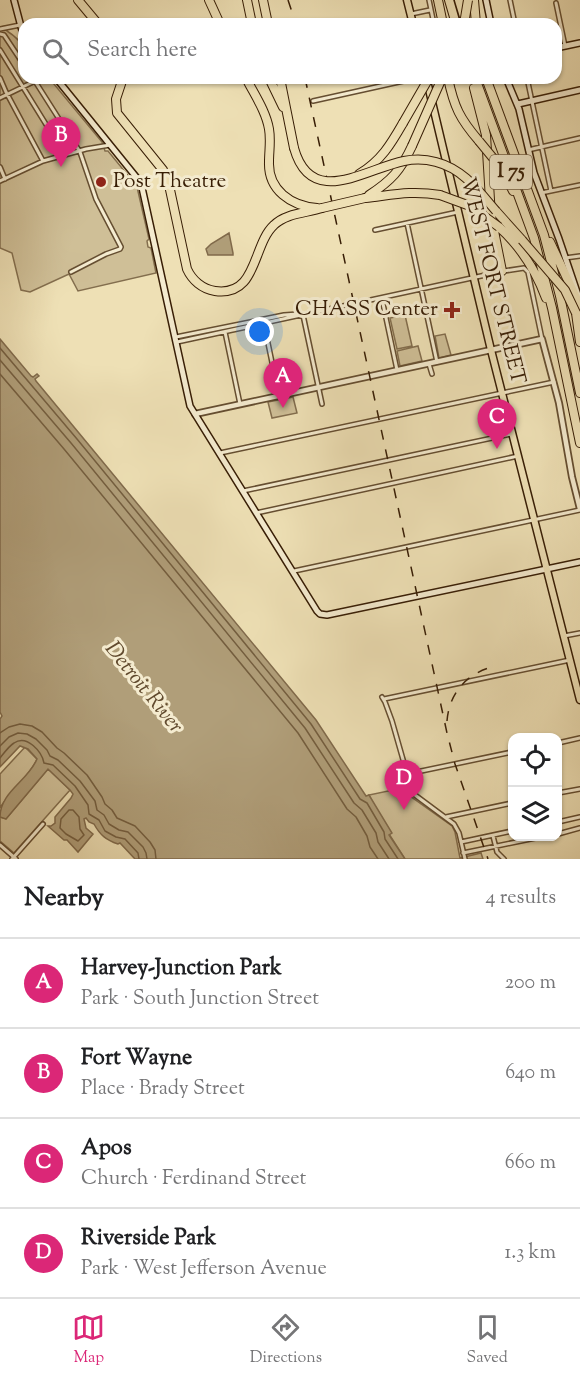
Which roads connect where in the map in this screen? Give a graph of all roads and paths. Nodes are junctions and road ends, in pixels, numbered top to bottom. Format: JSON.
{"nodes":[{"id":1,"x":14,"y":0,"type":"edge"},
{"id":2,"x":78,"y":0,"type":"edge"},
{"id":3,"x":209,"y":0,"type":"edge"},
{"id":4,"x":247,"y":0,"type":"edge"},
{"id":5,"x":263,"y":0,"type":"edge"},
{"id":6,"x":407,"y":0,"type":"edge"},
{"id":7,"x":429,"y":0,"type":"edge"},
{"id":8,"x":438,"y":0,"type":"edge"},
{"id":9,"x":449,"y":0,"type":"edge"},
{"id":10,"x":459,"y":0,"type":"edge"},
{"id":11,"x":468,"y":0,"type":"edge"},
{"id":12,"x":474,"y":0,"type":"edge"},
{"id":13,"x":486,"y":0,"type":"edge"},
{"id":14,"x":510,"y":0,"type":"edge"},
{"id":15,"x":556,"y":3,"type":"dead end"},
{"id":16,"x":430,"y":10,"type":"junction"},
{"id":17,"x":411,"y":15,"type":"junction"},
{"id":18,"x":18,"y":18,"type":"edge"},
{"id":19,"x":93,"y":18,"type":"edge"},
{"id":20,"x":217,"y":18,"type":"edge"},
{"id":21,"x":251,"y":18,"type":"edge"},
{"id":22,"x":267,"y":18,"type":"edge"},
{"id":23,"x":412,"y":18,"type":"edge"},
{"id":24,"x":432,"y":18,"type":"edge"},
{"id":25,"x":442,"y":18,"type":"edge"},
{"id":26,"x":454,"y":18,"type":"edge"},
{"id":27,"x":464,"y":18,"type":"edge"},
{"id":28,"x":466,"y":18,"type":"edge"},
{"id":29,"x":476,"y":18,"type":"edge"},
{"id":30,"x":490,"y":18,"type":"edge"},
{"id":31,"x":514,"y":18,"type":"edge"},
{"id":32,"x":559,"y":18,"type":"edge"},
{"id":33,"x":18,"y":26,"type":"edge"},
{"id":34,"x":0,"y":32,"type":"edge"},
{"id":35,"x":562,"y":32,"type":"edge"},
{"id":36,"x":580,"y":43,"type":"edge"},
{"id":37,"x":565,"y":46,"type":"junction"},
{"id":38,"x":562,"y":47,"type":"edge"},
{"id":39,"x":0,"y":50,"type":"edge"},
{"id":40,"x":18,"y":56,"type":"edge"},
{"id":41,"x":0,"y":78,"type":"edge"},
{"id":42,"x":18,"y":78,"type":"edge"},
{"id":43,"x":22,"y":84,"type":"edge"},
{"id":44,"x":28,"y":84,"type":"edge"},
{"id":45,"x":37,"y":84,"type":"edge"},
{"id":46,"x":61,"y":84,"type":"edge"},
{"id":47,"x":121,"y":84,"type":"edge"},
{"id":48,"x":249,"y":84,"type":"edge"},
{"id":49,"x":272,"y":84,"type":"edge"},
{"id":50,"x":281,"y":84,"type":"edge"},
{"id":51,"x":390,"y":84,"type":"edge"},
{"id":52,"x":425,"y":84,"type":"edge"},
{"id":53,"x":429,"y":84,"type":"edge"},
{"id":54,"x":439,"y":84,"type":"edge"},
{"id":55,"x":449,"y":84,"type":"edge"},
{"id":56,"x":474,"y":84,"type":"edge"},
{"id":57,"x":475,"y":84,"type":"edge"},
{"id":58,"x":490,"y":84,"type":"edge"},
{"id":59,"x":509,"y":84,"type":"edge"},
{"id":60,"x":528,"y":84,"type":"edge"},
{"id":61,"x":24,"y":87,"type":"junction"},
{"id":62,"x":580,"y":90,"type":"edge"},
{"id":63,"x":8,"y":95,"type":"junction"},
{"id":64,"x":0,"y":98,"type":"edge"},
{"id":65,"x":313,"y":101,"type":"dead end"},
{"id":66,"x":532,"y":101,"type":"junction"},
{"id":67,"x":518,"y":104,"type":"junction"},
{"id":68,"x":289,"y":122,"type":"junction"},
{"id":69,"x":580,"y":138,"type":"edge"},
{"id":70,"x":108,"y":146,"type":"junction"},
{"id":71,"x":542,"y":147,"type":"junction"},
{"id":72,"x":528,"y":150,"type":"junction"},
{"id":73,"x":80,"y":152,"type":"junction"},
{"id":74,"x":65,"y":155,"type":"junction"},
{"id":75,"x":43,"y":161,"type":"junction"},
{"id":76,"x":0,"y":167,"type":"edge"},
{"id":77,"x":356,"y":176,"type":"junction"},
{"id":78,"x":5,"y":179,"type":"junction"},
{"id":79,"x":0,"y":181,"type":"edge"},
{"id":80,"x":580,"y":185,"type":"edge"},
{"id":81,"x":551,"y":191,"type":"junction"},
{"id":82,"x":541,"y":193,"type":"junction"},
{"id":83,"x":365,"y":198,"type":"junction"},
{"id":84,"x":322,"y":208,"type":"junction"},
{"id":85,"x":458,"y":212,"type":"junction"},
{"id":86,"x":538,"y":216,"type":"junction"},
{"id":87,"x":407,"y":223,"type":"junction"},
{"id":88,"x":531,"y":228,"type":"junction"},
{"id":89,"x":375,"y":230,"type":"dead end"},
{"id":90,"x":580,"y":256,"type":"edge"},
{"id":91,"x":566,"y":258,"type":"junction"},
{"id":92,"x":502,"y":271,"type":"junction"},
{"id":93,"x":71,"y":272,"type":"dead end"},
{"id":94,"x":474,"y":278,"type":"junction"},
{"id":95,"x":421,"y":290,"type":"junction"},
{"id":96,"x":382,"y":298,"type":"junction"},
{"id":97,"x":580,"y":300,"type":"edge"},
{"id":98,"x":578,"y":309,"type":"edge"},
{"id":99,"x":303,"y":314,"type":"junction"},
{"id":100,"x":263,"y":321,"type":"junction"},
{"id":101,"x":224,"y":330,"type":"junction"},
{"id":102,"x":556,"y":330,"type":"junction"},
{"id":103,"x":542,"y":339,"type":"junction"},
{"id":104,"x":176,"y":340,"type":"junction"},
{"id":105,"x":580,"y":342,"type":"edge"},
{"id":106,"x":491,"y":350,"type":"junction"},
{"id":107,"x":437,"y":362,"type":"junction"},
{"id":108,"x":429,"y":364,"type":"junction"},
{"id":109,"x":397,"y":370,"type":"junction"},
{"id":110,"x":432,"y":375,"type":"dead end"},
{"id":111,"x":554,"y":382,"type":"junction"},
{"id":112,"x":319,"y":387,"type":"junction"},
{"id":113,"x":502,"y":393,"type":"junction"},
{"id":114,"x":580,"y":393,"type":"edge"},
{"id":115,"x":279,"y":396,"type":"junction"},
{"id":116,"x":240,"y":404,"type":"junction"},
{"id":117,"x":322,"y":404,"type":"dead end"},
{"id":118,"x":195,"y":414,"type":"junction"},
{"id":119,"x":512,"y":434,"type":"junction"},
{"id":120,"x":580,"y":443,"type":"edge"},
{"id":121,"x":220,"y":453,"type":"junction"},
{"id":122,"x":518,"y":456,"type":"junction"},
{"id":123,"x":243,"y":491,"type":"junction"},
{"id":124,"x":580,"y":510,"type":"edge"},
{"id":125,"x":256,"y":513,"type":"junction"},
{"id":126,"x":534,"y":520,"type":"junction"},
{"id":127,"x":580,"y":562,"type":"edge"},
{"id":128,"x":547,"y":569,"type":"junction"},
{"id":129,"x":292,"y":572,"type":"junction"},
{"id":130,"x":580,"y":633,"type":"edge"},
{"id":131,"x":564,"y":636,"type":"junction"},
{"id":132,"x":570,"y":660,"type":"junction"},
{"id":133,"x":580,"y":700,"type":"edge"},
{"id":134,"x":580,"y":738,"type":"edge"},
{"id":135,"x":562,"y":742,"type":"edge"},
{"id":136,"x":508,"y":753,"type":"edge"},
{"id":137,"x":407,"y":774,"type":"junction"},
{"id":138,"x":580,"y":789,"type":"edge"},
{"id":139,"x":562,"y":792,"type":"edge"},
{"id":140,"x":508,"y":804,"type":"edge"},
{"id":141,"x":446,"y":817,"type":"junction"},
{"id":142,"x":580,"y":817,"type":"edge"},
{"id":143,"x":562,"y":821,"type":"edge"},
{"id":144,"x":43,"y":824,"type":"dead end"},
{"id":145,"x":580,"y":828,"type":"edge"},
{"id":146,"x":508,"y":832,"type":"edge"},
{"id":147,"x":562,"y":833,"type":"edge"},
{"id":148,"x":493,"y":836,"type":"junction"},
{"id":149,"x":525,"y":841,"type":"edge"},
{"id":150,"x":461,"y":842,"type":"junction"},
{"id":151,"x":0,"y":845,"type":"edge"},
{"id":152,"x":496,"y":847,"type":"junction"},
{"id":153,"x":464,"y":853,"type":"junction"},
{"id":154,"x":14,"y":858,"type":"edge"},
{"id":155,"x":465,"y":859,"type":"edge"},
{"id":156,"x":504,"y":859,"type":"edge"}],
"edges":[{"from":1,"to":18,"type":"main road"},
{"from":2,"to":19,"type":"highway"},
{"from":3,"to":20,"type":"highway"},
{"from":4,"to":21,"type":"highway"},
{"from":5,"to":22,"type":"highway"},
{"from":6,"to":17,"type":"main road"},
{"from":7,"to":16,"type":"street"},
{"from":8,"to":25,"type":"highway"},
{"from":9,"to":26,"type":"highway"},
{"from":10,"to":27,"type":"highway"},
{"from":11,"to":28,"type":"highway","bridge":true},
{"from":12,"to":29,"type":"highway"},
{"from":13,"to":30,"type":"main road"},
{"from":14,"to":31,"type":"street"},
{"from":15,"to":32,"type":"street"},
{"from":16,"to":17,"type":"street"},
{"from":16,"to":24,"type":"street"},
{"from":17,"to":23,"type":"main road"},
{"from":33,"to":34,"type":"street"},
{"from":34,"to":40,"type":"street"},
{"from":35,"to":37,"type":"street"},
{"from":36,"to":37,"type":"main road"},
{"from":37,"to":38,"type":"main road"},
{"from":39,"to":42,"type":"street"},
{"from":41,"to":63,"type":"street"},
{"from":43,"to":61,"type":"street"},
{"from":44,"to":61,"type":"street"},
{"from":45,"to":73,"type":"street"},
{"from":46,"to":70,"type":"main road"},
{"from":47,"to":84,"type":"highway"},
{"from":48,"to":84,"type":"highway"},
{"from":49,"to":68,"type":"highway"},
{"from":50,"to":68,"type":"highway"},
{"from":51,"to":65,"type":"street"},
{"from":52,"to":77,"type":"highway","bridge":true},
{"from":53,"to":85,"type":"main road","name":"WEST FORT STREET"},
{"from":54,"to":83,"type":"highway","bridge":true},
{"from":55,"to":88,"type":"highway","bridge":true},
{"from":56,"to":92,"type":"highway"},
{"from":57,"to":88,"type":"highway","number":"I 75"},
{"from":58,"to":86,"type":"highway","number":"I 75"},
{"from":59,"to":67,"type":"main road"},
{"from":60,"to":66,"type":"street"},
{"from":61,"to":63,"type":"street"},
{"from":61,"to":74,"type":"street"},
{"from":62,"to":66,"type":"main road"},
{"from":63,"to":64,"type":"street"},
{"from":63,"to":75,"type":"street"},
{"from":66,"to":67,"type":"main road"},
{"from":66,"to":71,"type":"street"},
{"from":67,"to":72,"type":"main road"},
{"from":68,"to":77,"type":"highway","bridge":true},
{"from":69,"to":71,"type":"street"},
{"from":70,"to":73,"type":"street"},
{"from":70,"to":104,"type":"main road"},
{"from":71,"to":72,"type":"street"},
{"from":71,"to":81,"type":"street"},
{"from":72,"to":82,"type":"main road"},
{"from":73,"to":74,"type":"street"},
{"from":73,"to":93,"type":"street"},
{"from":74,"to":75,"type":"street"},
{"from":75,"to":78,"type":"street"},
{"from":76,"to":78,"type":"street"},
{"from":77,"to":98,"type":"highway","bridge":true},
{"from":78,"to":79,"type":"street"},
{"from":80,"to":81,"type":"street"},
{"from":81,"to":82,"type":"street"},
{"from":82,"to":91,"type":"main road"},
{"from":83,"to":84,"type":"highway","bridge":true},
{"from":83,"to":102,"type":"highway","bridge":true},
{"from":85,"to":87,"type":"street"},
{"from":85,"to":94,"type":"main road","name":"WEST FORT STREET"},
{"from":86,"to":98,"type":"highway"},
{"from":86,"to":114,"type":"highway","number":"I 75"},
{"from":87,"to":89,"type":"street"},
{"from":87,"to":95,"type":"street"},
{"from":88,"to":102,"type":"highway","number":"I 75"},
{"from":90,"to":91,"type":"street"},
{"from":91,"to":97,"type":"main road"},
{"from":92,"to":94,"type":"street"},
{"from":92,"to":103,"type":"street"},
{"from":94,"to":95,"type":"street"},
{"from":94,"to":106,"type":"main road","name":"WEST FORT STREET"},
{"from":95,"to":96,"type":"street"},
{"from":95,"to":107,"type":"street"},
{"from":96,"to":99,"type":"street"},
{"from":96,"to":109,"type":"street"},
{"from":98,"to":105,"type":"highway"},
{"from":99,"to":100,"type":"street"},
{"from":99,"to":112,"type":"street"},
{"from":100,"to":101,"type":"street"},
{"from":100,"to":115,"type":"street"},
{"from":101,"to":104,"type":"street"},
{"from":101,"to":116,"type":"street"},
{"from":102,"to":120,"type":"highway","number":"I 75"},
{"from":103,"to":106,"type":"street"},
{"from":103,"to":111,"type":"street"},
{"from":104,"to":118,"type":"main road"},
{"from":106,"to":107,"type":"street"},
{"from":106,"to":113,"type":"main road","name":"WEST FORT STREET"},
{"from":107,"to":108,"type":"street"},
{"from":108,"to":109,"type":"street"},
{"from":108,"to":110,"type":"street"},
{"from":109,"to":112,"type":"street"},
{"from":111,"to":113,"type":"street"},
{"from":111,"to":124,"type":"street"},
{"from":112,"to":115,"type":"street"},
{"from":112,"to":117,"type":"street"},
{"from":113,"to":119,"type":"main road","name":"WEST FORT STREET"},
{"from":113,"to":121,"type":"street"},
{"from":115,"to":116,"type":"street"},
{"from":116,"to":118,"type":"street"},
{"from":118,"to":121,"type":"main road"},
{"from":119,"to":122,"type":"main road","name":"WEST FORT STREET"},
{"from":119,"to":123,"type":"street"},
{"from":121,"to":123,"type":"main road"},
{"from":122,"to":125,"type":"street"},
{"from":122,"to":126,"type":"main road","name":"WEST FORT STREET"},
{"from":123,"to":125,"type":"main road"},
{"from":124,"to":126,"type":"street"},
{"from":125,"to":129,"type":"main road"},
{"from":126,"to":128,"type":"main road","name":"WEST FORT STREET"},
{"from":126,"to":129,"type":"street"},
{"from":127,"to":128,"type":"main road"},
{"from":128,"to":129,"type":"main road"},
{"from":128,"to":131,"type":"main road","name":"WEST FORT STREET"},
{"from":130,"to":131,"type":"street"},
{"from":131,"to":132,"type":"main road","name":"WEST FORT STREET"},
{"from":132,"to":133,"type":"main road","name":"WEST FORT STREET"},
{"from":132,"to":137,"type":"street"},
{"from":134,"to":135,"type":"street"},
{"from":136,"to":137,"type":"street"},
{"from":137,"to":141,"type":"street"},
{"from":138,"to":139,"type":"street"},
{"from":140,"to":141,"type":"street"},
{"from":141,"to":150,"type":"street"},
{"from":142,"to":143,"type":"street"},
{"from":144,"to":154,"type":"street"},
{"from":145,"to":147,"type":"street"},
{"from":146,"to":148,"type":"street"},
{"from":148,"to":150,"type":"street"},
{"from":148,"to":152,"type":"street"},
{"from":149,"to":152,"type":"street"},
{"from":150,"to":153,"type":"street"},
{"from":151,"to":154,"type":"street"},
{"from":152,"to":153,"type":"street"},
{"from":152,"to":156,"type":"street"},
{"from":153,"to":155,"type":"street"}]}
